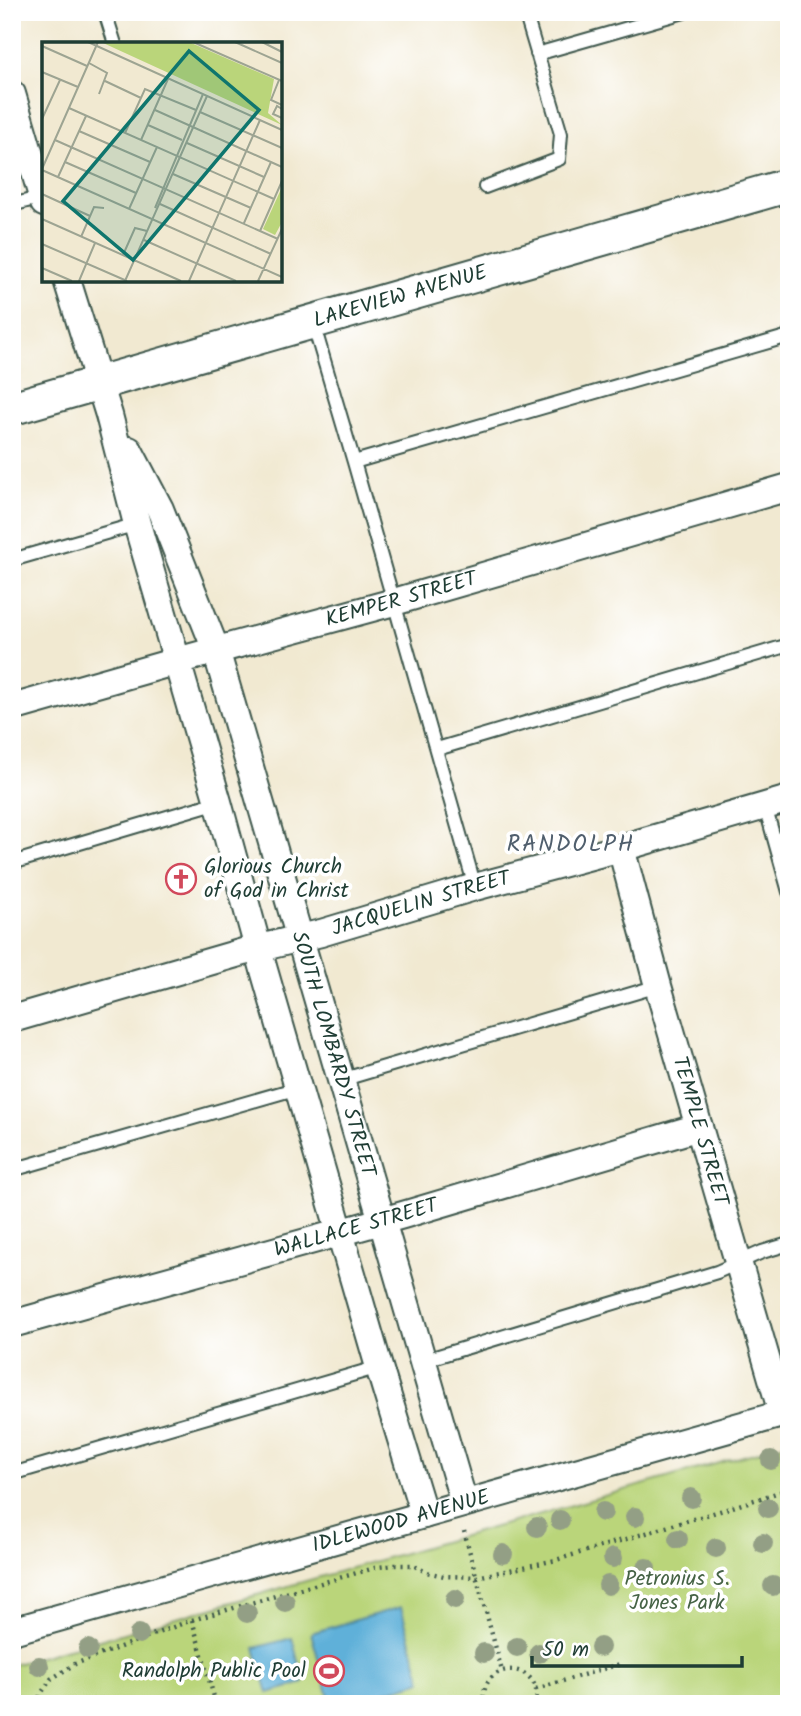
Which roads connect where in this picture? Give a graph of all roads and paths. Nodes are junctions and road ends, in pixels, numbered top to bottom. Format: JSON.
{"nodes":[{"id":1,"x":105,"y":12,"type":"edge"},
{"id":2,"x":525,"y":12,"type":"edge"},
{"id":3,"x":684,"y":12,"type":"edge"},
{"id":4,"x":115,"y":42,"type":"edge"},
{"id":5,"x":537,"y":54,"type":"junction"},
{"id":6,"x":12,"y":94,"type":"edge"},
{"id":7,"x":789,"y":185,"type":"edge"},
{"id":8,"x":485,"y":187,"type":"dead end"},
{"id":9,"x":42,"y":197,"type":"edge"},
{"id":10,"x":42,"y":200,"type":"edge"},
{"id":11,"x":12,"y":205,"type":"edge"},
{"id":12,"x":68,"y":282,"type":"edge"},
{"id":13,"x":313,"y":322,"type":"junction"},
{"id":14,"x":789,"y":336,"type":"edge"},
{"id":15,"x":99,"y":383,"type":"junction"},
{"id":16,"x":12,"y":408,"type":"edge"},
{"id":17,"x":109,"y":415,"type":"junction"},
{"id":18,"x":354,"y":462,"type":"junction"},
{"id":19,"x":789,"y":487,"type":"edge"},
{"id":20,"x":137,"y":524,"type":"junction"},
{"id":21,"x":12,"y":559,"type":"edge"},
{"id":22,"x":394,"y":602,"type":"junction"},
{"id":23,"x":789,"y":645,"type":"edge"},
{"id":24,"x":216,"y":650,"type":"junction"},
{"id":25,"x":177,"y":661,"type":"junction"},
{"id":26,"x":12,"y":708,"type":"edge"},
{"id":27,"x":437,"y":749,"type":"junction"},
{"id":28,"x":218,"y":802,"type":"junction"},
{"id":29,"x":777,"y":802,"type":"edge"},
{"id":30,"x":621,"y":848,"type":"junction"},
{"id":31,"x":12,"y":863,"type":"edge"},
{"id":32,"x":475,"y":887,"type":"junction"},
{"id":33,"x":789,"y":891,"type":"edge"},
{"id":34,"x":299,"y":939,"type":"junction"},
{"id":35,"x":258,"y":948,"type":"junction"},
{"id":36,"x":658,"y":986,"type":"junction"},
{"id":37,"x":12,"y":1019,"type":"edge"},
{"id":38,"x":341,"y":1080,"type":"junction"},
{"id":39,"x":298,"y":1088,"type":"junction"},
{"id":40,"x":699,"y":1127,"type":"junction"},
{"id":41,"x":12,"y":1170,"type":"edge"},
{"id":42,"x":381,"y":1221,"type":"junction"},
{"id":43,"x":340,"y":1233,"type":"junction"},
{"id":44,"x":789,"y":1244,"type":"edge"},
{"id":45,"x":740,"y":1262,"type":"junction"},
{"id":46,"x":12,"y":1324,"type":"edge"},
{"id":47,"x":422,"y":1361,"type":"junction"},
{"id":48,"x":379,"y":1367,"type":"junction"},
{"id":49,"x":785,"y":1413,"type":"edge"},
{"id":50,"x":12,"y":1474,"type":"edge"},
{"id":51,"x":789,"y":1489,"type":"edge"},
{"id":52,"x":464,"y":1503,"type":"junction"},
{"id":53,"x":424,"y":1515,"type":"junction"},
{"id":54,"x":464,"y":1531,"type":"dead end"},
{"id":55,"x":477,"y":1577,"type":"junction"},
{"id":56,"x":192,"y":1620,"type":"junction"},
{"id":57,"x":12,"y":1631,"type":"edge"},
{"id":58,"x":620,"y":1664,"type":"dead end"},
{"id":59,"x":502,"y":1671,"type":"junction"},
{"id":60,"x":536,"y":1689,"type":"junction"},
{"id":61,"x":38,"y":1704,"type":"edge"},
{"id":62,"x":216,"y":1704,"type":"edge"},
{"id":63,"x":484,"y":1704,"type":"edge"},
{"id":64,"x":536,"y":1704,"type":"edge"}],
"edges":[{"from":1,"to":4,"type":"lane"},
{"from":2,"to":5,"type":"lane"},
{"from":3,"to":5,"type":"lane"},
{"from":5,"to":8,"type":"lane"},
{"from":6,"to":9,"type":"street"},
{"from":7,"to":13,"type":"street","name":"LAKEVIEW AVENUE"},
{"from":10,"to":11,"type":"lane"},
{"from":12,"to":15,"type":"street","name":"SOUTH LOMBARDY STREET"},
{"from":13,"to":15,"type":"street","name":"LAKEVIEW AVENUE"},
{"from":13,"to":18,"type":"lane"},
{"from":14,"to":18,"type":"lane"},
{"from":15,"to":16,"type":"street","name":"LAKEVIEW AVENUE"},
{"from":15,"to":17,"type":"street","name":"SOUTH LOMBARDY STREET"},
{"from":17,"to":20,"type":"street","name":"SOUTH LOMBARDY STREET"},
{"from":17,"to":24,"type":"street","name":"SOUTH LOMBARDY STREET"},
{"from":18,"to":22,"type":"lane"},
{"from":19,"to":22,"type":"street","name":"KEMPER STREET"},
{"from":20,"to":21,"type":"lane"},
{"from":20,"to":25,"type":"street","name":"SOUTH LOMBARDY STREET"},
{"from":22,"to":24,"type":"street","name":"KEMPER STREET"},
{"from":22,"to":27,"type":"lane"},
{"from":23,"to":27,"type":"lane"},
{"from":24,"to":25,"type":"street","name":"KEMPER STREET"},
{"from":24,"to":34,"type":"street","name":"SOUTH LOMBARDY STREET"},
{"from":25,"to":26,"type":"street","name":"KEMPER STREET"},
{"from":25,"to":28,"type":"street","name":"SOUTH LOMBARDY STREET"},
{"from":27,"to":32,"type":"lane"},
{"from":28,"to":31,"type":"lane"},
{"from":28,"to":35,"type":"street","name":"SOUTH LOMBARDY STREET"},
{"from":29,"to":30,"type":"street","name":"JACQUELIN STREET"},
{"from":29,"to":33,"type":"lane"},
{"from":30,"to":32,"type":"street","name":"JACQUELIN STREET"},
{"from":30,"to":36,"type":"street","name":"TEMPLE STREET"},
{"from":32,"to":34,"type":"street","name":"JACQUELIN STREET"},
{"from":34,"to":35,"type":"street","name":"JACQUELIN STREET"},
{"from":34,"to":38,"type":"street","name":"SOUTH LOMBARDY STREET"},
{"from":35,"to":37,"type":"street","name":"JACQUELIN STREET"},
{"from":35,"to":39,"type":"street","name":"SOUTH LOMBARDY STREET"},
{"from":36,"to":38,"type":"lane"},
{"from":36,"to":40,"type":"street","name":"TEMPLE STREET"},
{"from":38,"to":42,"type":"street","name":"SOUTH LOMBARDY STREET"},
{"from":39,"to":41,"type":"lane"},
{"from":39,"to":43,"type":"street","name":"SOUTH LOMBARDY STREET"},
{"from":40,"to":42,"type":"street","name":"WALLACE STREET"},
{"from":40,"to":45,"type":"street","name":"TEMPLE STREET"},
{"from":42,"to":43,"type":"street","name":"WALLACE STREET"},
{"from":42,"to":47,"type":"street","name":"SOUTH LOMBARDY STREET"},
{"from":43,"to":46,"type":"street","name":"WALLACE STREET"},
{"from":43,"to":48,"type":"street","name":"SOUTH LOMBARDY STREET"},
{"from":44,"to":45,"type":"lane"},
{"from":45,"to":47,"type":"lane"},
{"from":45,"to":49,"type":"street","name":"TEMPLE STREET"},
{"from":47,"to":52,"type":"street","name":"SOUTH LOMBARDY STREET"},
{"from":48,"to":50,"type":"lane"},
{"from":48,"to":53,"type":"street","name":"SOUTH LOMBARDY STREET"},
{"from":49,"to":52,"type":"street","name":"IDLEWOOD AVENUE"},
{"from":51,"to":55,"type":"path"},
{"from":52,"to":53,"type":"street","name":"IDLEWOOD AVENUE"},
{"from":53,"to":57,"type":"street","name":"IDLEWOOD AVENUE"},
{"from":54,"to":55,"type":"path"},
{"from":55,"to":56,"type":"path"},
{"from":55,"to":59,"type":"path"},
{"from":56,"to":61,"type":"path"},
{"from":56,"to":62,"type":"path"},
{"from":58,"to":60,"type":"path"},
{"from":59,"to":60,"type":"path"},
{"from":59,"to":63,"type":"path"},
{"from":60,"to":64,"type":"path"}]}
